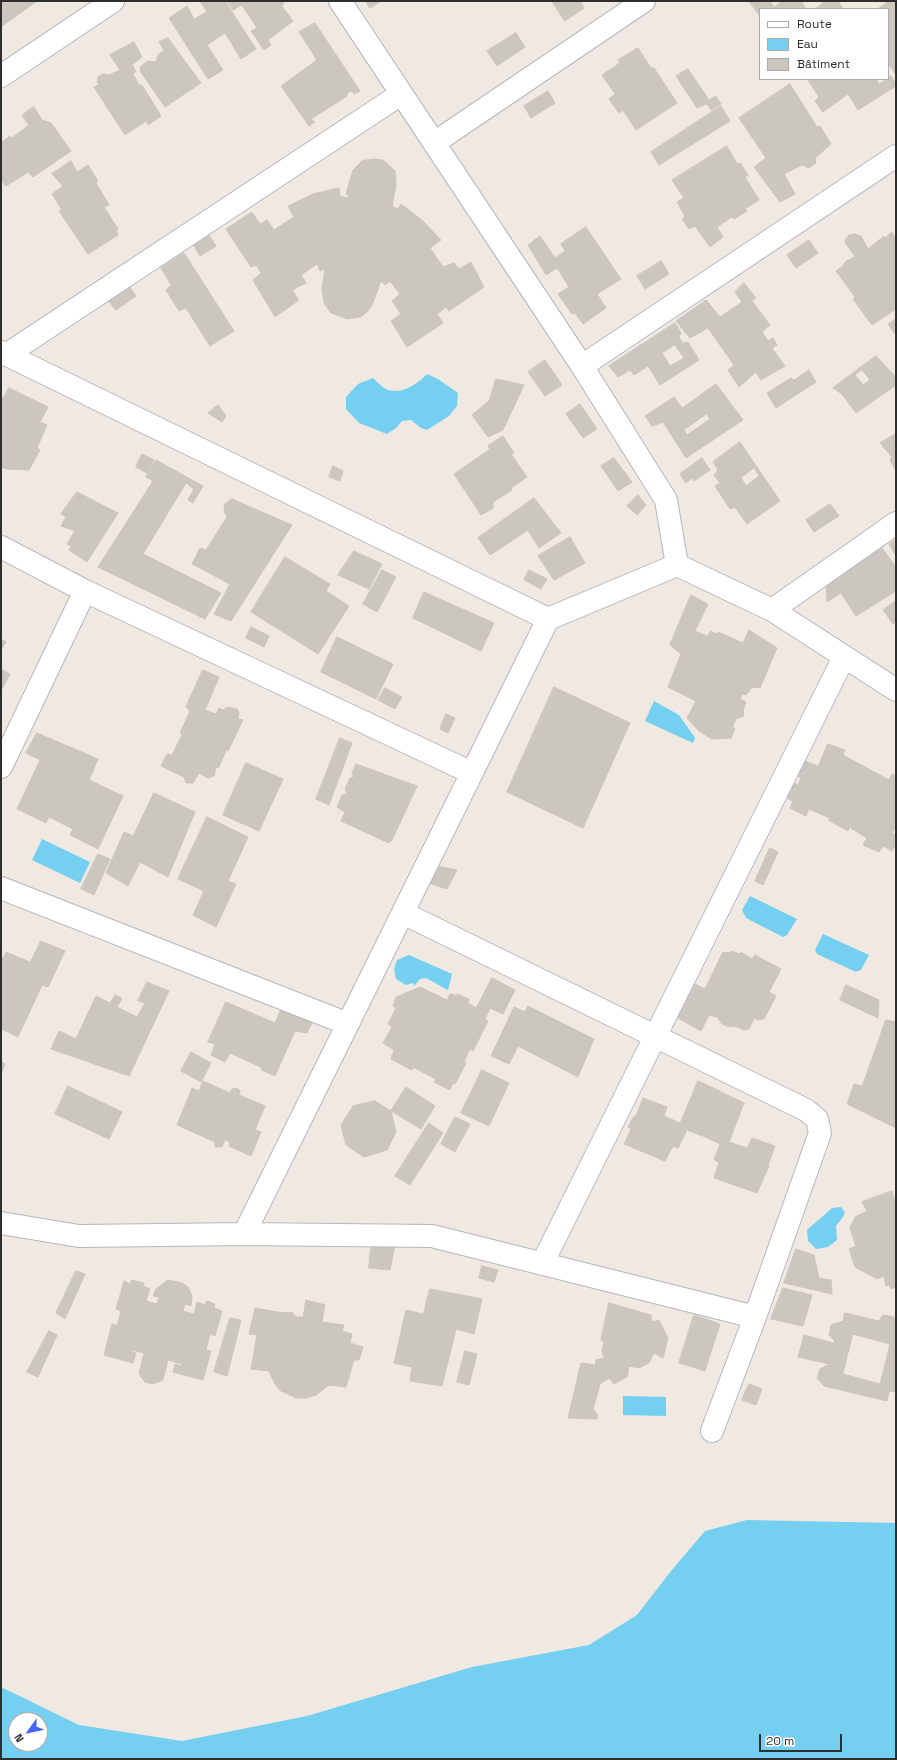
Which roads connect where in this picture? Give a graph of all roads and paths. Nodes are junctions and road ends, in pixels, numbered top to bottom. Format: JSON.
{"nodes":[{"id":1,"x":113,"y":1,"type":"edge"},
{"id":2,"x":340,"y":1,"type":"edge"},
{"id":3,"x":644,"y":1,"type":"edge"},
{"id":4,"x":1,"y":76,"type":"edge"},
{"id":5,"x":401,"y":94,"type":"junction"},
{"id":6,"x":434,"y":143,"type":"junction"},
{"id":7,"x":896,"y":156,"type":"edge"},
{"id":8,"x":4,"y":353,"type":"edge"},
{"id":9,"x":582,"y":366,"type":"junction"},
{"id":10,"x":896,"y":523,"type":"edge"},
{"id":11,"x":1,"y":547,"type":"edge"},
{"id":12,"x":677,"y":565,"type":"junction"},
{"id":13,"x":85,"y":591,"type":"junction"},
{"id":14,"x":772,"y":610,"type":"junction"},
{"id":15,"x":548,"y":619,"type":"junction"},
{"id":16,"x":844,"y":657,"type":"junction"},
{"id":17,"x":896,"y":690,"type":"edge"},
{"id":18,"x":1,"y":767,"type":"edge"},
{"id":19,"x":472,"y":773,"type":"junction"},
{"id":20,"x":1,"y":888,"type":"edge"},
{"id":21,"x":403,"y":913,"type":"junction"},
{"id":22,"x":348,"y":1024,"type":"junction"},
{"id":23,"x":655,"y":1036,"type":"junction"},
{"id":24,"x":1,"y":1223,"type":"edge"},
{"id":25,"x":244,"y":1234,"type":"junction"},
{"id":26,"x":542,"y":1264,"type":"junction"},
{"id":27,"x":756,"y":1317,"type":"junction"},
{"id":28,"x":712,"y":1431,"type":"dead end"}],
"edges":[{"from":1,"to":4,"type":"street"},
{"from":2,"to":5,"type":"street"},
{"from":3,"to":6,"type":"street"},
{"from":5,"to":6,"type":"street"},
{"from":5,"to":8,"type":"street"},
{"from":6,"to":9,"type":"street"},
{"from":7,"to":9,"type":"street"},
{"from":8,"to":15,"type":"street"},
{"from":9,"to":12,"type":"street"},
{"from":10,"to":14,"type":"street"},
{"from":11,"to":13,"type":"street"},
{"from":12,"to":14,"type":"street"},
{"from":12,"to":15,"type":"street"},
{"from":13,"to":18,"type":"street"},
{"from":13,"to":19,"type":"street"},
{"from":14,"to":16,"type":"street"},
{"from":15,"to":19,"type":"street"},
{"from":16,"to":17,"type":"street"},
{"from":16,"to":23,"type":"street"},
{"from":19,"to":21,"type":"street"},
{"from":20,"to":22,"type":"street"},
{"from":21,"to":22,"type":"street"},
{"from":21,"to":23,"type":"street"},
{"from":22,"to":25,"type":"street"},
{"from":23,"to":26,"type":"street"},
{"from":23,"to":27,"type":"street"},
{"from":24,"to":25,"type":"street"},
{"from":25,"to":26,"type":"street"},
{"from":26,"to":27,"type":"street"},
{"from":27,"to":28,"type":"street"}]}
